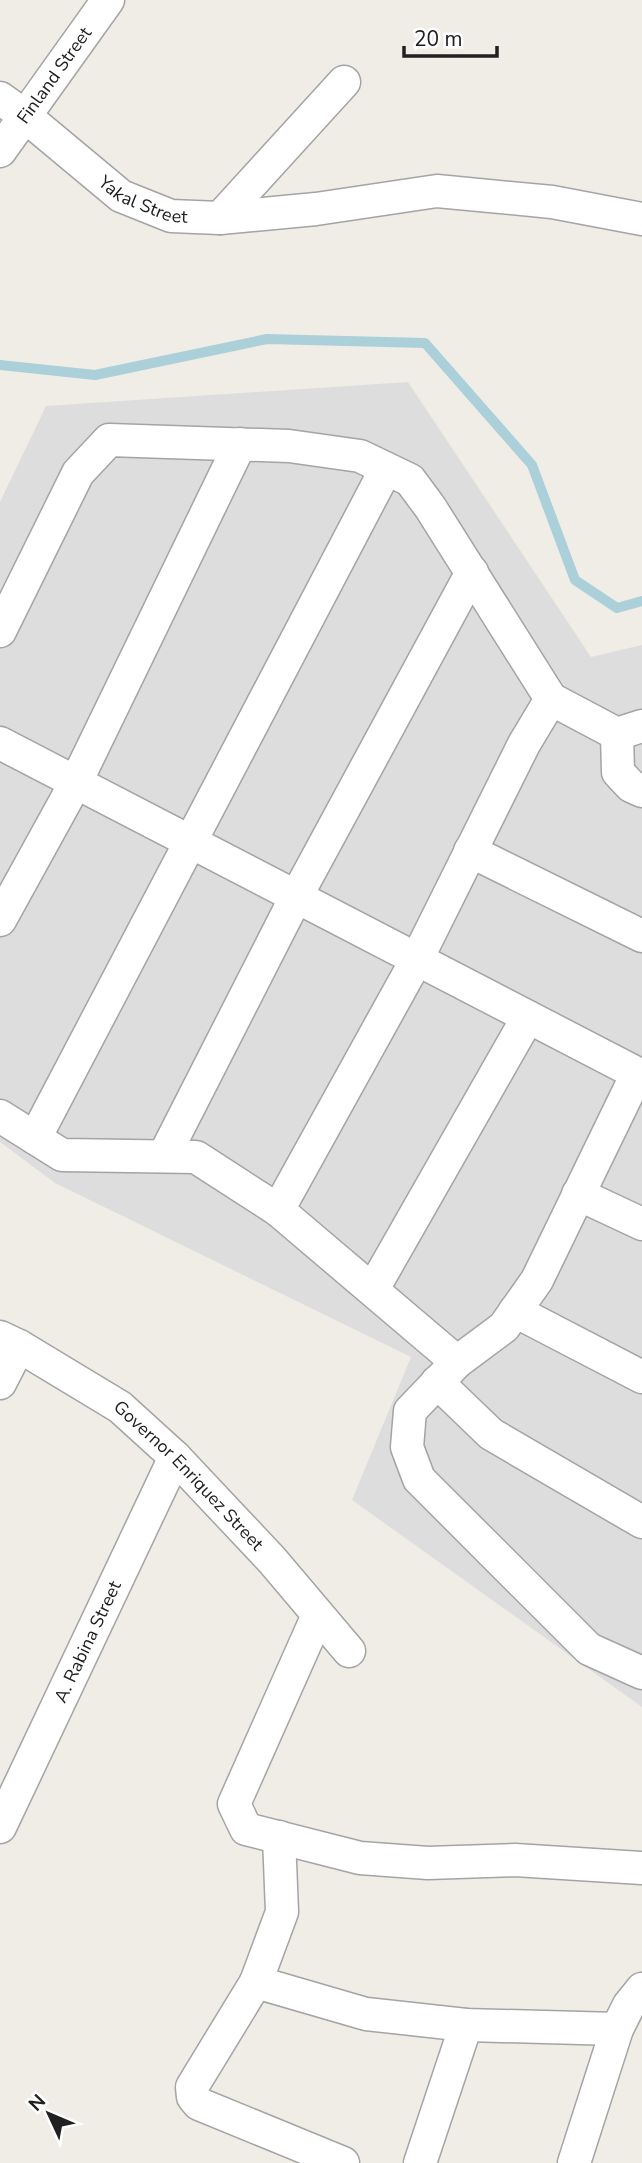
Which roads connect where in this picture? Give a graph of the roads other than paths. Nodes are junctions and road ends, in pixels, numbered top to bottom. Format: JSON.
{"nodes":[{"id":1,"x":108,"y":0,"type":"edge"},
{"id":2,"x":344,"y":82,"type":"dead end"},
{"id":3,"x":13,"y":107,"type":"edge"},
{"id":4,"x":0,"y":151,"type":"edge"},
{"id":5,"x":220,"y":218,"type":"junction"},
{"id":6,"x":642,"y":219,"type":"edge"},
{"id":7,"x":240,"y":444,"type":"junction"},
{"id":8,"x":386,"y":469,"type":"junction"},
{"id":9,"x":472,"y":572,"type":"junction"},
{"id":10,"x":0,"y":631,"type":"edge"},
{"id":11,"x":551,"y":699,"type":"junction"},
{"id":12,"x":630,"y":730,"type":"edge"},
{"id":13,"x":0,"y":743,"type":"edge"},
{"id":14,"x":76,"y":782,"type":"junction"},
{"id":15,"x":642,"y":791,"type":"edge"},
{"id":16,"x":192,"y":843,"type":"junction"},
{"id":17,"x":470,"y":851,"type":"junction"},
{"id":18,"x":296,"y":897,"type":"junction"},
{"id":19,"x":0,"y":920,"type":"edge"},
{"id":20,"x":642,"y":936,"type":"edge"},
{"id":21,"x":417,"y":959,"type":"junction"},
{"id":22,"x":528,"y":1017,"type":"junction"},
{"id":23,"x":640,"y":1075,"type":"edge"},
{"id":24,"x":0,"y":1116,"type":"edge"},
{"id":25,"x":35,"y":1138,"type":"junction"},
{"id":26,"x":164,"y":1156,"type":"junction"},
{"id":27,"x":578,"y":1194,"type":"junction"},
{"id":28,"x":278,"y":1210,"type":"junction"},
{"id":29,"x":642,"y":1224,"type":"edge"},
{"id":30,"x":373,"y":1289,"type":"junction"},
{"id":31,"x":515,"y":1311,"type":"junction"},
{"id":32,"x":9,"y":1342,"type":"edge"},
{"id":33,"x":447,"y":1372,"type":"junction"},
{"id":34,"x":642,"y":1377,"type":"edge"},
{"id":35,"x":0,"y":1383,"type":"edge"},
{"id":36,"x":175,"y":1457,"type":"junction"},
{"id":37,"x":642,"y":1522,"type":"edge"},
{"id":38,"x":318,"y":1615,"type":"junction"},
{"id":39,"x":349,"y":1651,"type":"dead end"},
{"id":40,"x":642,"y":1673,"type":"edge"},
{"id":41,"x":0,"y":1827,"type":"edge"},
{"id":42,"x":279,"y":1837,"type":"junction"},
{"id":43,"x":642,"y":1868,"type":"edge"},
{"id":44,"x":257,"y":1982,"type":"junction"},
{"id":45,"x":642,"y":1989,"type":"edge"},
{"id":46,"x":466,"y":2025,"type":"junction"},
{"id":47,"x":617,"y":2029,"type":"junction"},
{"id":48,"x":342,"y":2163,"type":"edge"},
{"id":49,"x":420,"y":2163,"type":"edge"},
{"id":50,"x":574,"y":2163,"type":"edge"}],
"edges":[{"from":1,"to":3,"type":"street","name":"Finland Street"},
{"from":2,"to":5,"type":"street"},
{"from":3,"to":4,"type":"street","name":"Finland Street"},
{"from":3,"to":5,"type":"street","name":"Yakal Street"},
{"from":5,"to":6,"type":"street","name":"Yakal Street"},
{"from":7,"to":8,"type":"street"},
{"from":7,"to":10,"type":"street"},
{"from":7,"to":14,"type":"street"},
{"from":8,"to":9,"type":"street"},
{"from":8,"to":16,"type":"street"},
{"from":9,"to":11,"type":"street"},
{"from":9,"to":18,"type":"street"},
{"from":11,"to":12,"type":"street"},
{"from":11,"to":17,"type":"street"},
{"from":12,"to":15,"type":"street"},
{"from":13,"to":14,"type":"street"},
{"from":14,"to":16,"type":"street"},
{"from":14,"to":19,"type":"street"},
{"from":16,"to":18,"type":"street"},
{"from":16,"to":25,"type":"street"},
{"from":17,"to":20,"type":"street"},
{"from":17,"to":21,"type":"street"},
{"from":18,"to":21,"type":"street"},
{"from":18,"to":26,"type":"street"},
{"from":21,"to":22,"type":"street"},
{"from":21,"to":28,"type":"street"},
{"from":22,"to":23,"type":"street"},
{"from":22,"to":30,"type":"street"},
{"from":23,"to":27,"type":"street"},
{"from":24,"to":25,"type":"street"},
{"from":25,"to":26,"type":"street"},
{"from":26,"to":28,"type":"street"},
{"from":27,"to":29,"type":"street"},
{"from":27,"to":31,"type":"street"},
{"from":28,"to":30,"type":"street"},
{"from":30,"to":33,"type":"street"},
{"from":31,"to":33,"type":"street"},
{"from":31,"to":34,"type":"street"},
{"from":32,"to":35,"type":"street"},
{"from":32,"to":36,"type":"street","name":"Governor Enriquez Street"},
{"from":33,"to":37,"type":"street"},
{"from":33,"to":40,"type":"street"},
{"from":36,"to":38,"type":"street","name":"Governor Enriquez Street"},
{"from":36,"to":41,"type":"street","name":"A. Rabina Street"},
{"from":38,"to":39,"type":"street","name":"Governor Enriquez Street"},
{"from":38,"to":42,"type":"street"},
{"from":42,"to":43,"type":"street"},
{"from":42,"to":44,"type":"street"},
{"from":44,"to":46,"type":"street"},
{"from":44,"to":48,"type":"street"},
{"from":45,"to":47,"type":"street"},
{"from":46,"to":47,"type":"street"},
{"from":46,"to":49,"type":"street"},
{"from":47,"to":50,"type":"street"}]}
